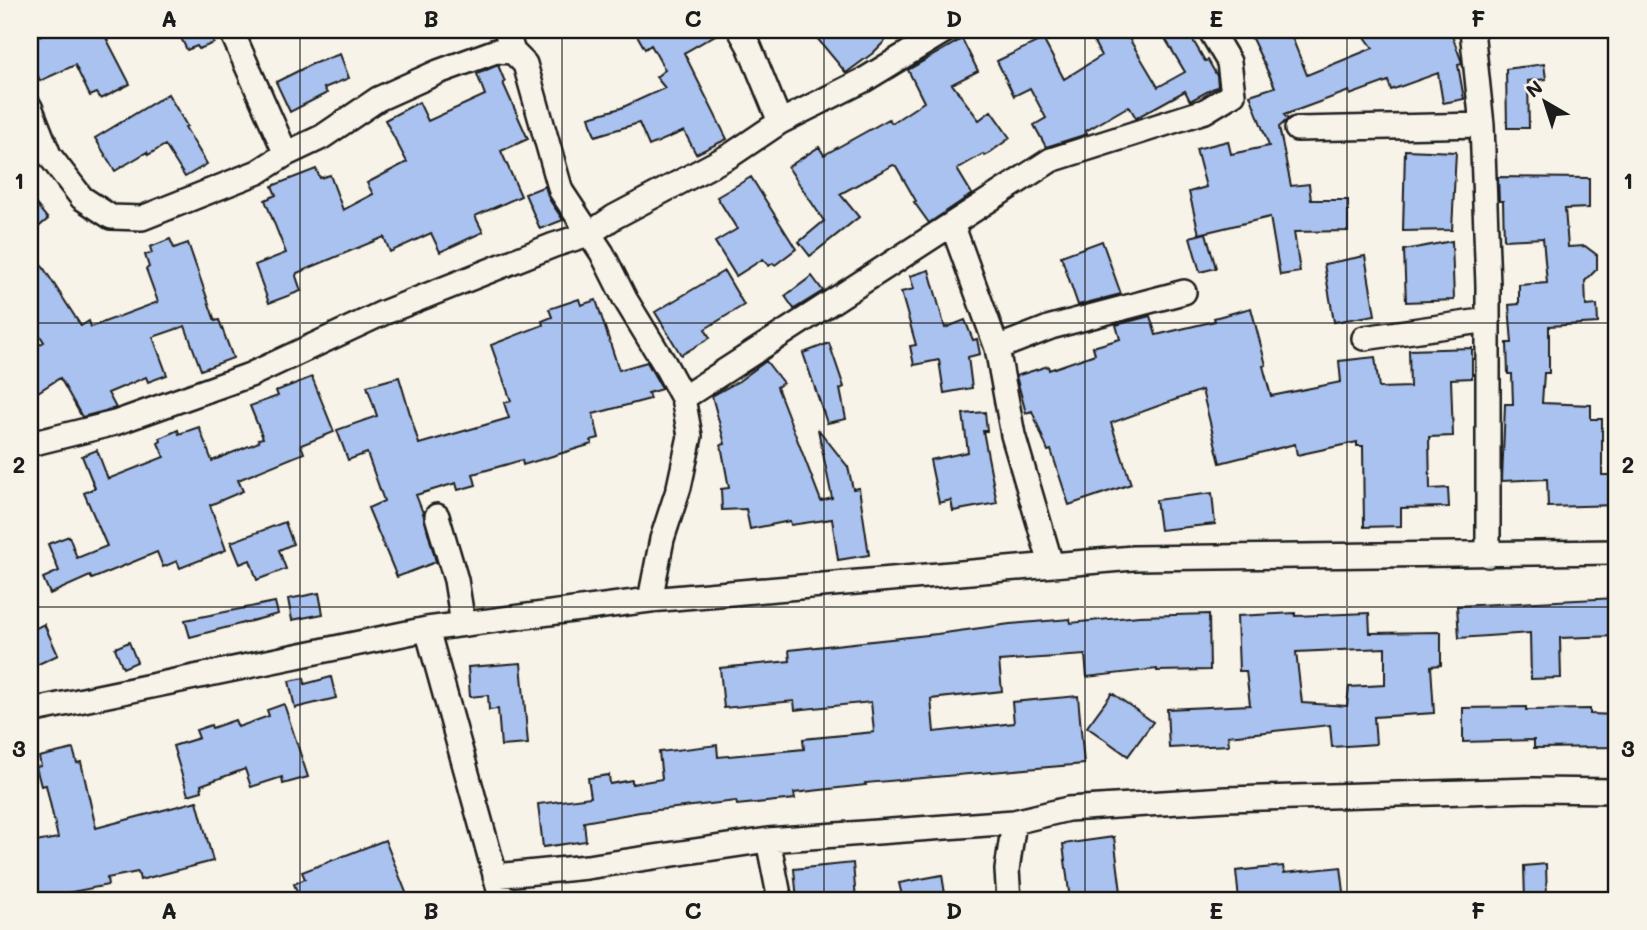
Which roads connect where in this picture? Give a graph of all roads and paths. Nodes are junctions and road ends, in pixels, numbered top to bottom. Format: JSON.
{"nodes":[{"id":1,"x":231,"y":30,"type":"edge"},
{"id":2,"x":506,"y":30,"type":"edge"},
{"id":3,"x":740,"y":30,"type":"edge"},
{"id":4,"x":946,"y":30,"type":"edge"},
{"id":5,"x":1210,"y":30,"type":"edge"},
{"id":6,"x":1472,"y":30,"type":"edge"},
{"id":7,"x":513,"y":52,"type":"junction"},
{"id":8,"x":30,"y":107,"type":"edge"},
{"id":9,"x":780,"y":122,"type":"junction"},
{"id":10,"x":1482,"y":125,"type":"junction"},
{"id":11,"x":1297,"y":129,"type":"dead end"},
{"id":12,"x":286,"y":154,"type":"junction"},
{"id":13,"x":951,"y":225,"type":"junction"},
{"id":14,"x":589,"y":234,"type":"junction"},
{"id":15,"x":1184,"y":292,"type":"dead end"},
{"id":16,"x":1488,"y":320,"type":"junction"},
{"id":17,"x":1364,"y":338,"type":"dead end"},
{"id":18,"x":997,"y":348,"type":"junction"},
{"id":19,"x":683,"y":398,"type":"junction"},
{"id":20,"x":30,"y":444,"type":"edge"},
{"id":21,"x":437,"y":516,"type":"dead end"},
{"id":22,"x":1617,"y":552,"type":"edge"},
{"id":23,"x":1488,"y":555,"type":"junction"},
{"id":24,"x":1051,"y":564,"type":"junction"},
{"id":25,"x":650,"y":600,"type":"junction"},
{"id":26,"x":463,"y":624,"type":"junction"},
{"id":27,"x":427,"y":629,"type":"junction"},
{"id":28,"x":30,"y":711,"type":"edge"},
{"id":29,"x":1617,"y":791,"type":"edge"},
{"id":30,"x":1014,"y":822,"type":"junction"},
{"id":31,"x":768,"y":840,"type":"junction"},
{"id":32,"x":495,"y":876,"type":"junction"},
{"id":33,"x":502,"y":900,"type":"edge"},
{"id":34,"x":780,"y":900,"type":"edge"},
{"id":35,"x":1009,"y":900,"type":"edge"}],
"edges":[{"from":1,"to":12,"type":"street"},
{"from":2,"to":7,"type":"street"},
{"from":3,"to":9,"type":"street"},
{"from":4,"to":9,"type":"street"},
{"from":5,"to":13,"type":"street"},
{"from":6,"to":10,"type":"street"},
{"from":7,"to":12,"type":"street"},
{"from":7,"to":14,"type":"street"},
{"from":8,"to":12,"type":"street"},
{"from":9,"to":14,"type":"street"},
{"from":10,"to":11,"type":"street"},
{"from":10,"to":16,"type":"street"},
{"from":13,"to":18,"type":"street"},
{"from":13,"to":19,"type":"street"},
{"from":14,"to":19,"type":"street"},
{"from":14,"to":20,"type":"street"},
{"from":15,"to":18,"type":"street"},
{"from":16,"to":17,"type":"street"},
{"from":16,"to":23,"type":"street"},
{"from":18,"to":24,"type":"street"},
{"from":19,"to":25,"type":"street"},
{"from":21,"to":26,"type":"street"},
{"from":22,"to":23,"type":"street"},
{"from":23,"to":24,"type":"street"},
{"from":24,"to":25,"type":"street"},
{"from":25,"to":26,"type":"street"},
{"from":26,"to":27,"type":"street"},
{"from":27,"to":28,"type":"street"},
{"from":27,"to":32,"type":"street"},
{"from":29,"to":30,"type":"street"},
{"from":30,"to":31,"type":"street"},
{"from":30,"to":35,"type":"street"},
{"from":31,"to":32,"type":"street"},
{"from":31,"to":34,"type":"street"},
{"from":32,"to":33,"type":"street"}]}
